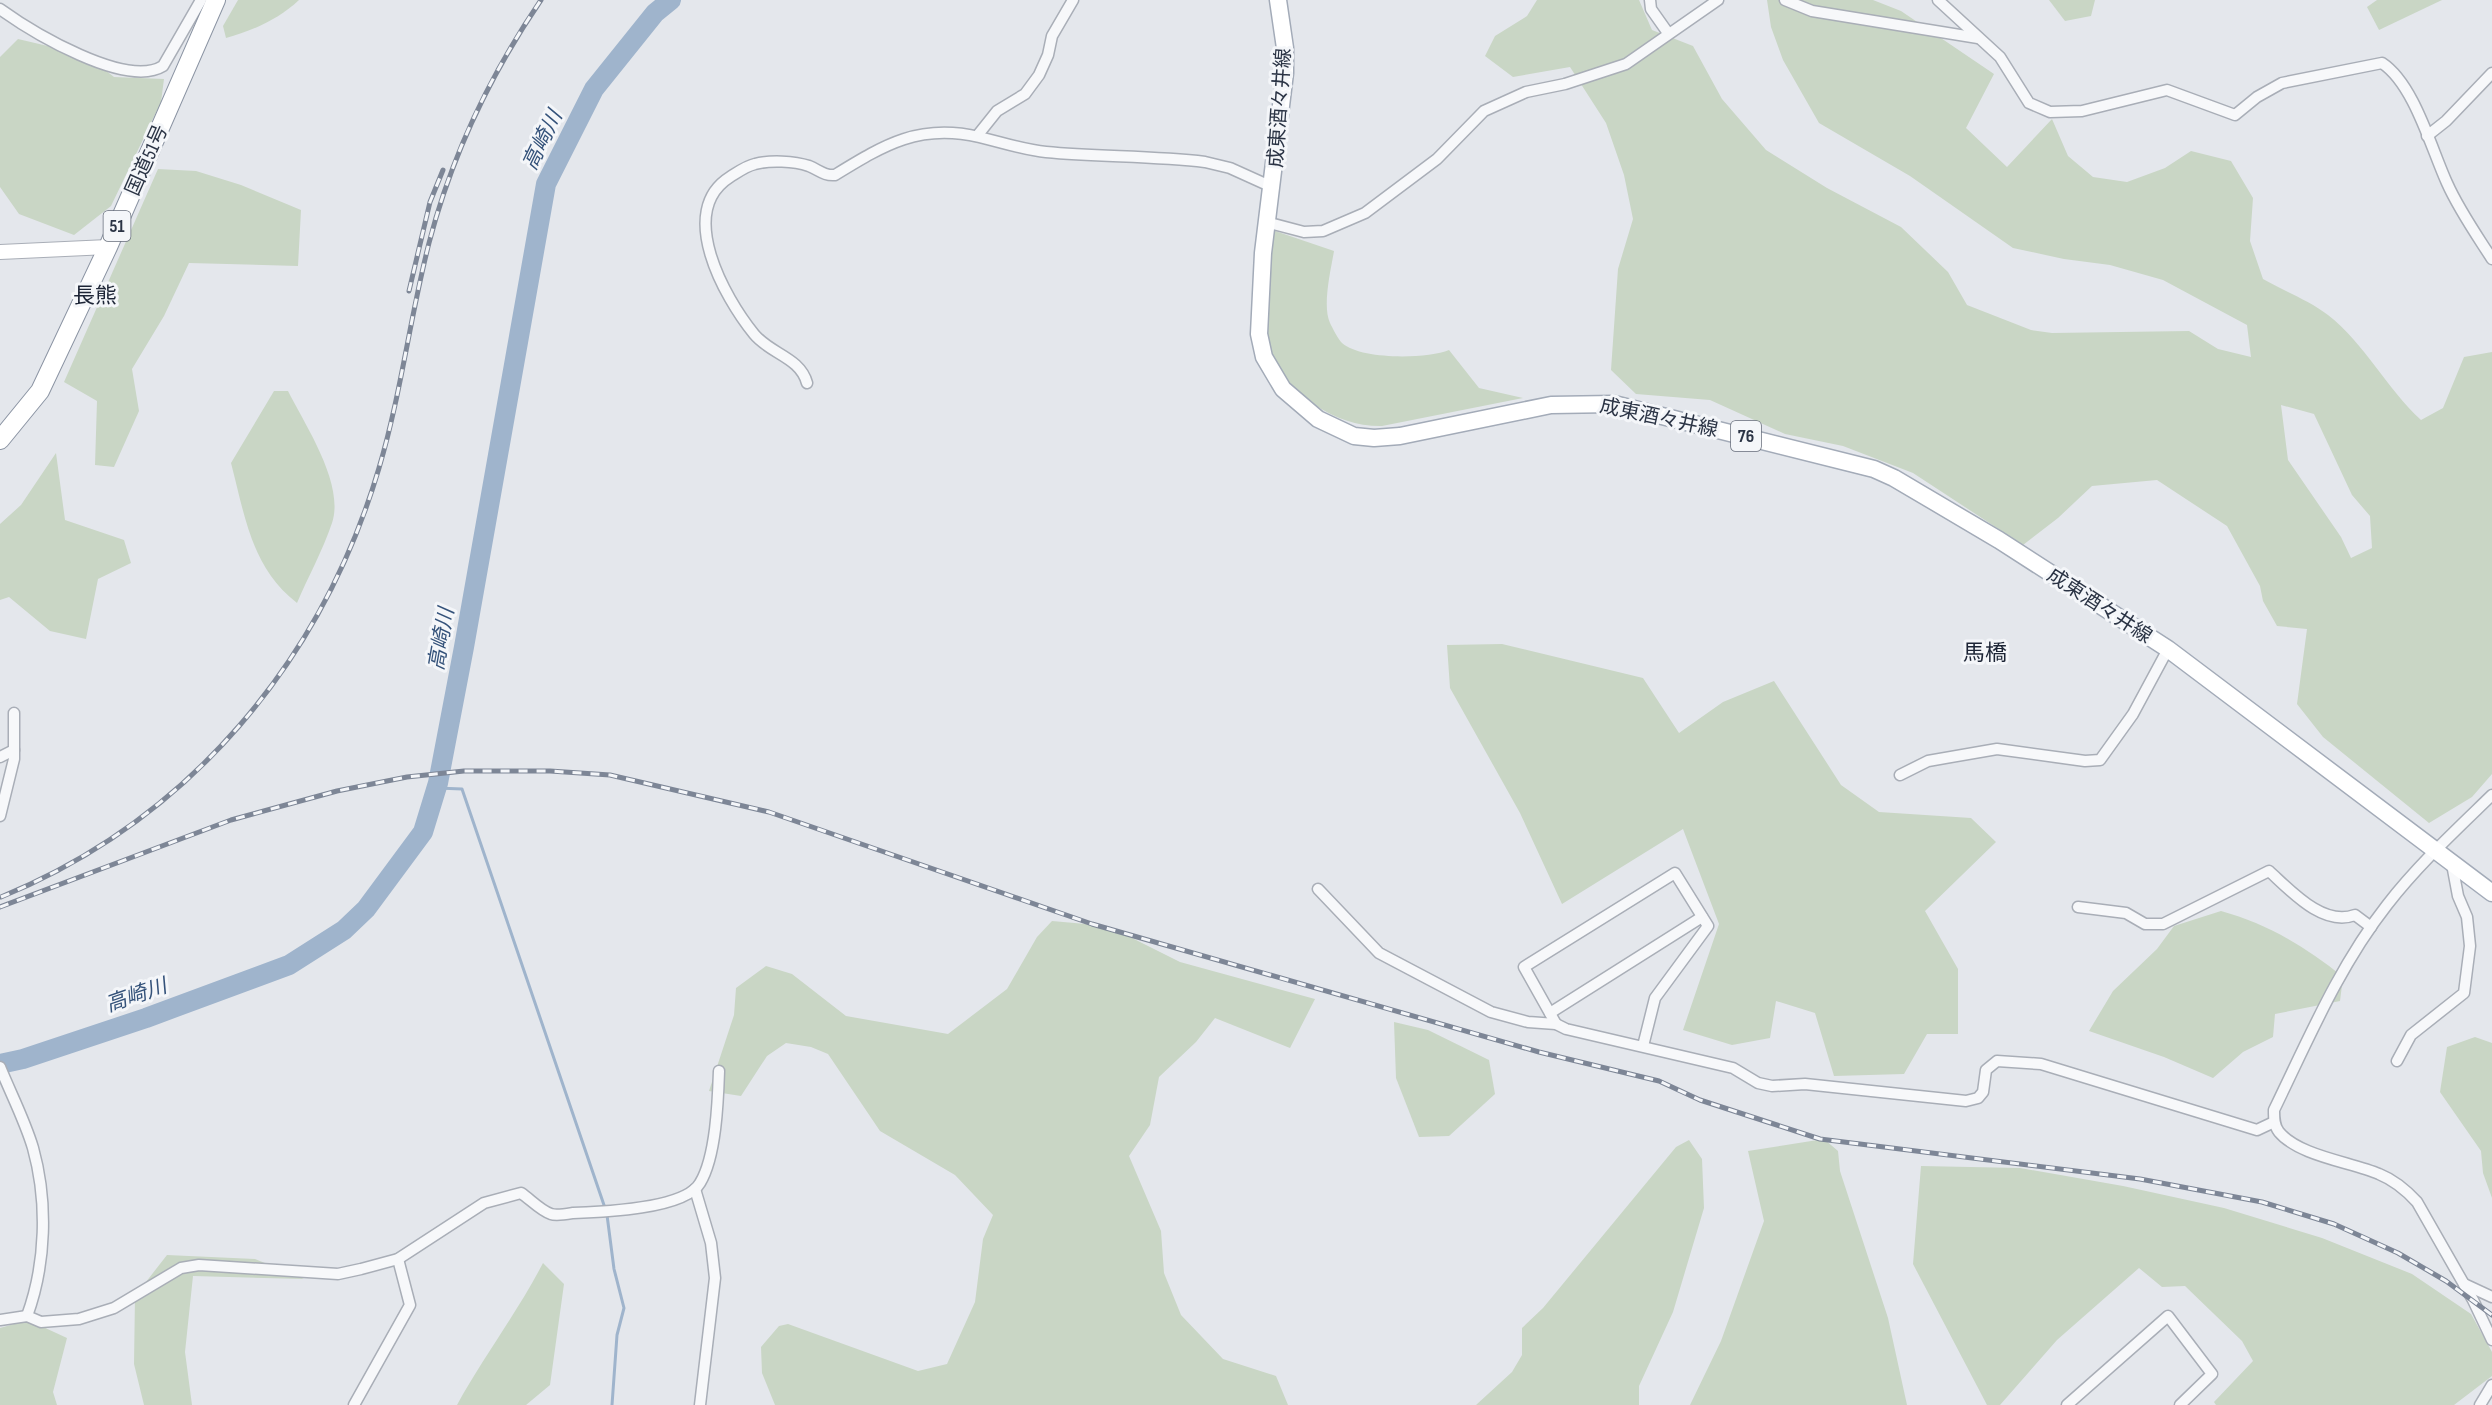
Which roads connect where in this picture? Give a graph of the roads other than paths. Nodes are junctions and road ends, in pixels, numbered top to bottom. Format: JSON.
{"nodes":[{"id":1,"x":201,"y":0,"type":"edge"},
{"id":2,"x":216,"y":0,"type":"edge"},
{"id":3,"x":1073,"y":0,"type":"edge"},
{"id":4,"x":1278,"y":0,"type":"edge"},
{"id":5,"x":1650,"y":0,"type":"edge"},
{"id":6,"x":1718,"y":0,"type":"edge"},
{"id":7,"x":1785,"y":0,"type":"edge"},
{"id":8,"x":1938,"y":0,"type":"edge"},
{"id":9,"x":0,"y":9,"type":"edge"},
{"id":10,"x":1668,"y":33,"type":"junction"},
{"id":11,"x":1979,"y":39,"type":"junction"},
{"id":12,"x":2492,"y":73,"type":"edge"},
{"id":13,"x":977,"y":136,"type":"junction"},
{"id":14,"x":2427,"y":136,"type":"junction"},
{"id":15,"x":1272,"y":187,"type":"junction"},
{"id":16,"x":1266,"y":222,"type":"junction"},
{"id":17,"x":108,"y":247,"type":"junction"},
{"id":18,"x":0,"y":252,"type":"edge"},
{"id":19,"x":2492,"y":259,"type":"edge"},
{"id":20,"x":807,"y":382,"type":"dead end"},
{"id":21,"x":0,"y":440,"type":"edge"},
{"id":22,"x":2168,"y":649,"type":"junction"},
{"id":23,"x":14,"y":713,"type":"dead end"},
{"id":24,"x":14,"y":750,"type":"junction"},
{"id":25,"x":0,"y":757,"type":"edge"},
{"id":26,"x":1900,"y":775,"type":"dead end"},
{"id":27,"x":2492,"y":795,"type":"edge"},
{"id":28,"x":0,"y":816,"type":"edge"},
{"id":29,"x":2435,"y":851,"type":"junction"},
{"id":30,"x":2452,"y":864,"type":"junction"},
{"id":31,"x":1318,"y":890,"type":"dead end"},
{"id":32,"x":2492,"y":893,"type":"edge"},
{"id":33,"x":2078,"y":907,"type":"dead end"},
{"id":34,"x":1702,"y":917,"type":"junction"},
{"id":35,"x":2371,"y":927,"type":"junction"},
{"id":36,"x":1550,"y":1013,"type":"junction"},
{"id":37,"x":1556,"y":1024,"type":"junction"},
{"id":38,"x":1643,"y":1046,"type":"junction"},
{"id":39,"x":2397,"y":1061,"type":"dead end"},
{"id":40,"x":719,"y":1071,"type":"dead end"},
{"id":41,"x":2,"y":1072,"type":"edge"},
{"id":42,"x":2274,"y":1122,"type":"junction"},
{"id":43,"x":695,"y":1189,"type":"junction"},
{"id":44,"x":398,"y":1259,"type":"junction"},
{"id":45,"x":2464,"y":1284,"type":"junction"},
{"id":46,"x":2492,"y":1297,"type":"edge"},
{"id":47,"x":27,"y":1316,"type":"junction"},
{"id":48,"x":0,"y":1320,"type":"edge"},
{"id":49,"x":2492,"y":1341,"type":"edge"},
{"id":50,"x":2492,"y":1385,"type":"edge"},
{"id":51,"x":354,"y":1405,"type":"edge"},
{"id":52,"x":699,"y":1405,"type":"edge"},
{"id":53,"x":2067,"y":1405,"type":"edge"},
{"id":54,"x":2180,"y":1405,"type":"edge"},
{"id":55,"x":2480,"y":1405,"type":"edge"}],
"edges":[{"from":1,"to":9,"type":"street"},
{"from":2,"to":17,"type":"highway","name":"国道51号","number":"51"},
{"from":3,"to":13,"type":"street"},
{"from":4,"to":15,"type":"main road","name":"成東酒々井線","number":"76"},
{"from":5,"to":10,"type":"street"},
{"from":6,"to":10,"type":"street"},
{"from":7,"to":11,"type":"street"},
{"from":8,"to":11,"type":"street"},
{"from":10,"to":16,"type":"street"},
{"from":11,"to":14,"type":"street"},
{"from":12,"to":14,"type":"street"},
{"from":13,"to":15,"type":"street"},
{"from":13,"to":20,"type":"street"},
{"from":14,"to":19,"type":"street"},
{"from":15,"to":16,"type":"main road","name":"成東酒々井線","number":"76"},
{"from":16,"to":22,"type":"main road","name":"成東酒々井線","number":"76"},
{"from":17,"to":18,"type":"street"},
{"from":17,"to":21,"type":"highway","name":"国道51号","number":"51"},
{"from":22,"to":26,"type":"street"},
{"from":22,"to":29,"type":"main road","name":"成東酒々井線","number":"76"},
{"from":23,"to":24,"type":"street"},
{"from":24,"to":25,"type":"street"},
{"from":24,"to":28,"type":"street"},
{"from":27,"to":29,"type":"street"},
{"from":29,"to":30,"type":"main road","name":"成東酒々井線","number":"76"},
{"from":29,"to":35,"type":"street"},
{"from":30,"to":32,"type":"main road","name":"成東酒々井線","number":"76"},
{"from":30,"to":39,"type":"street"},
{"from":31,"to":37,"type":"street"},
{"from":33,"to":35,"type":"street"},
{"from":34,"to":36,"type":"street"},
{"from":34,"to":36,"type":"street"},
{"from":34,"to":38,"type":"street"},
{"from":35,"to":42,"type":"street"},
{"from":36,"to":37,"type":"street"},
{"from":37,"to":38,"type":"street"},
{"from":38,"to":42,"type":"street"},
{"from":40,"to":43,"type":"street"},
{"from":41,"to":47,"type":"street"},
{"from":42,"to":45,"type":"street"},
{"from":43,"to":44,"type":"street"},
{"from":43,"to":52,"type":"street"},
{"from":44,"to":47,"type":"street"},
{"from":44,"to":51,"type":"street"},
{"from":45,"to":46,"type":"street"},
{"from":45,"to":49,"type":"street"},
{"from":47,"to":48,"type":"street"},
{"from":50,"to":55,"type":"street"},
{"from":53,"to":54,"type":"street"}]}
